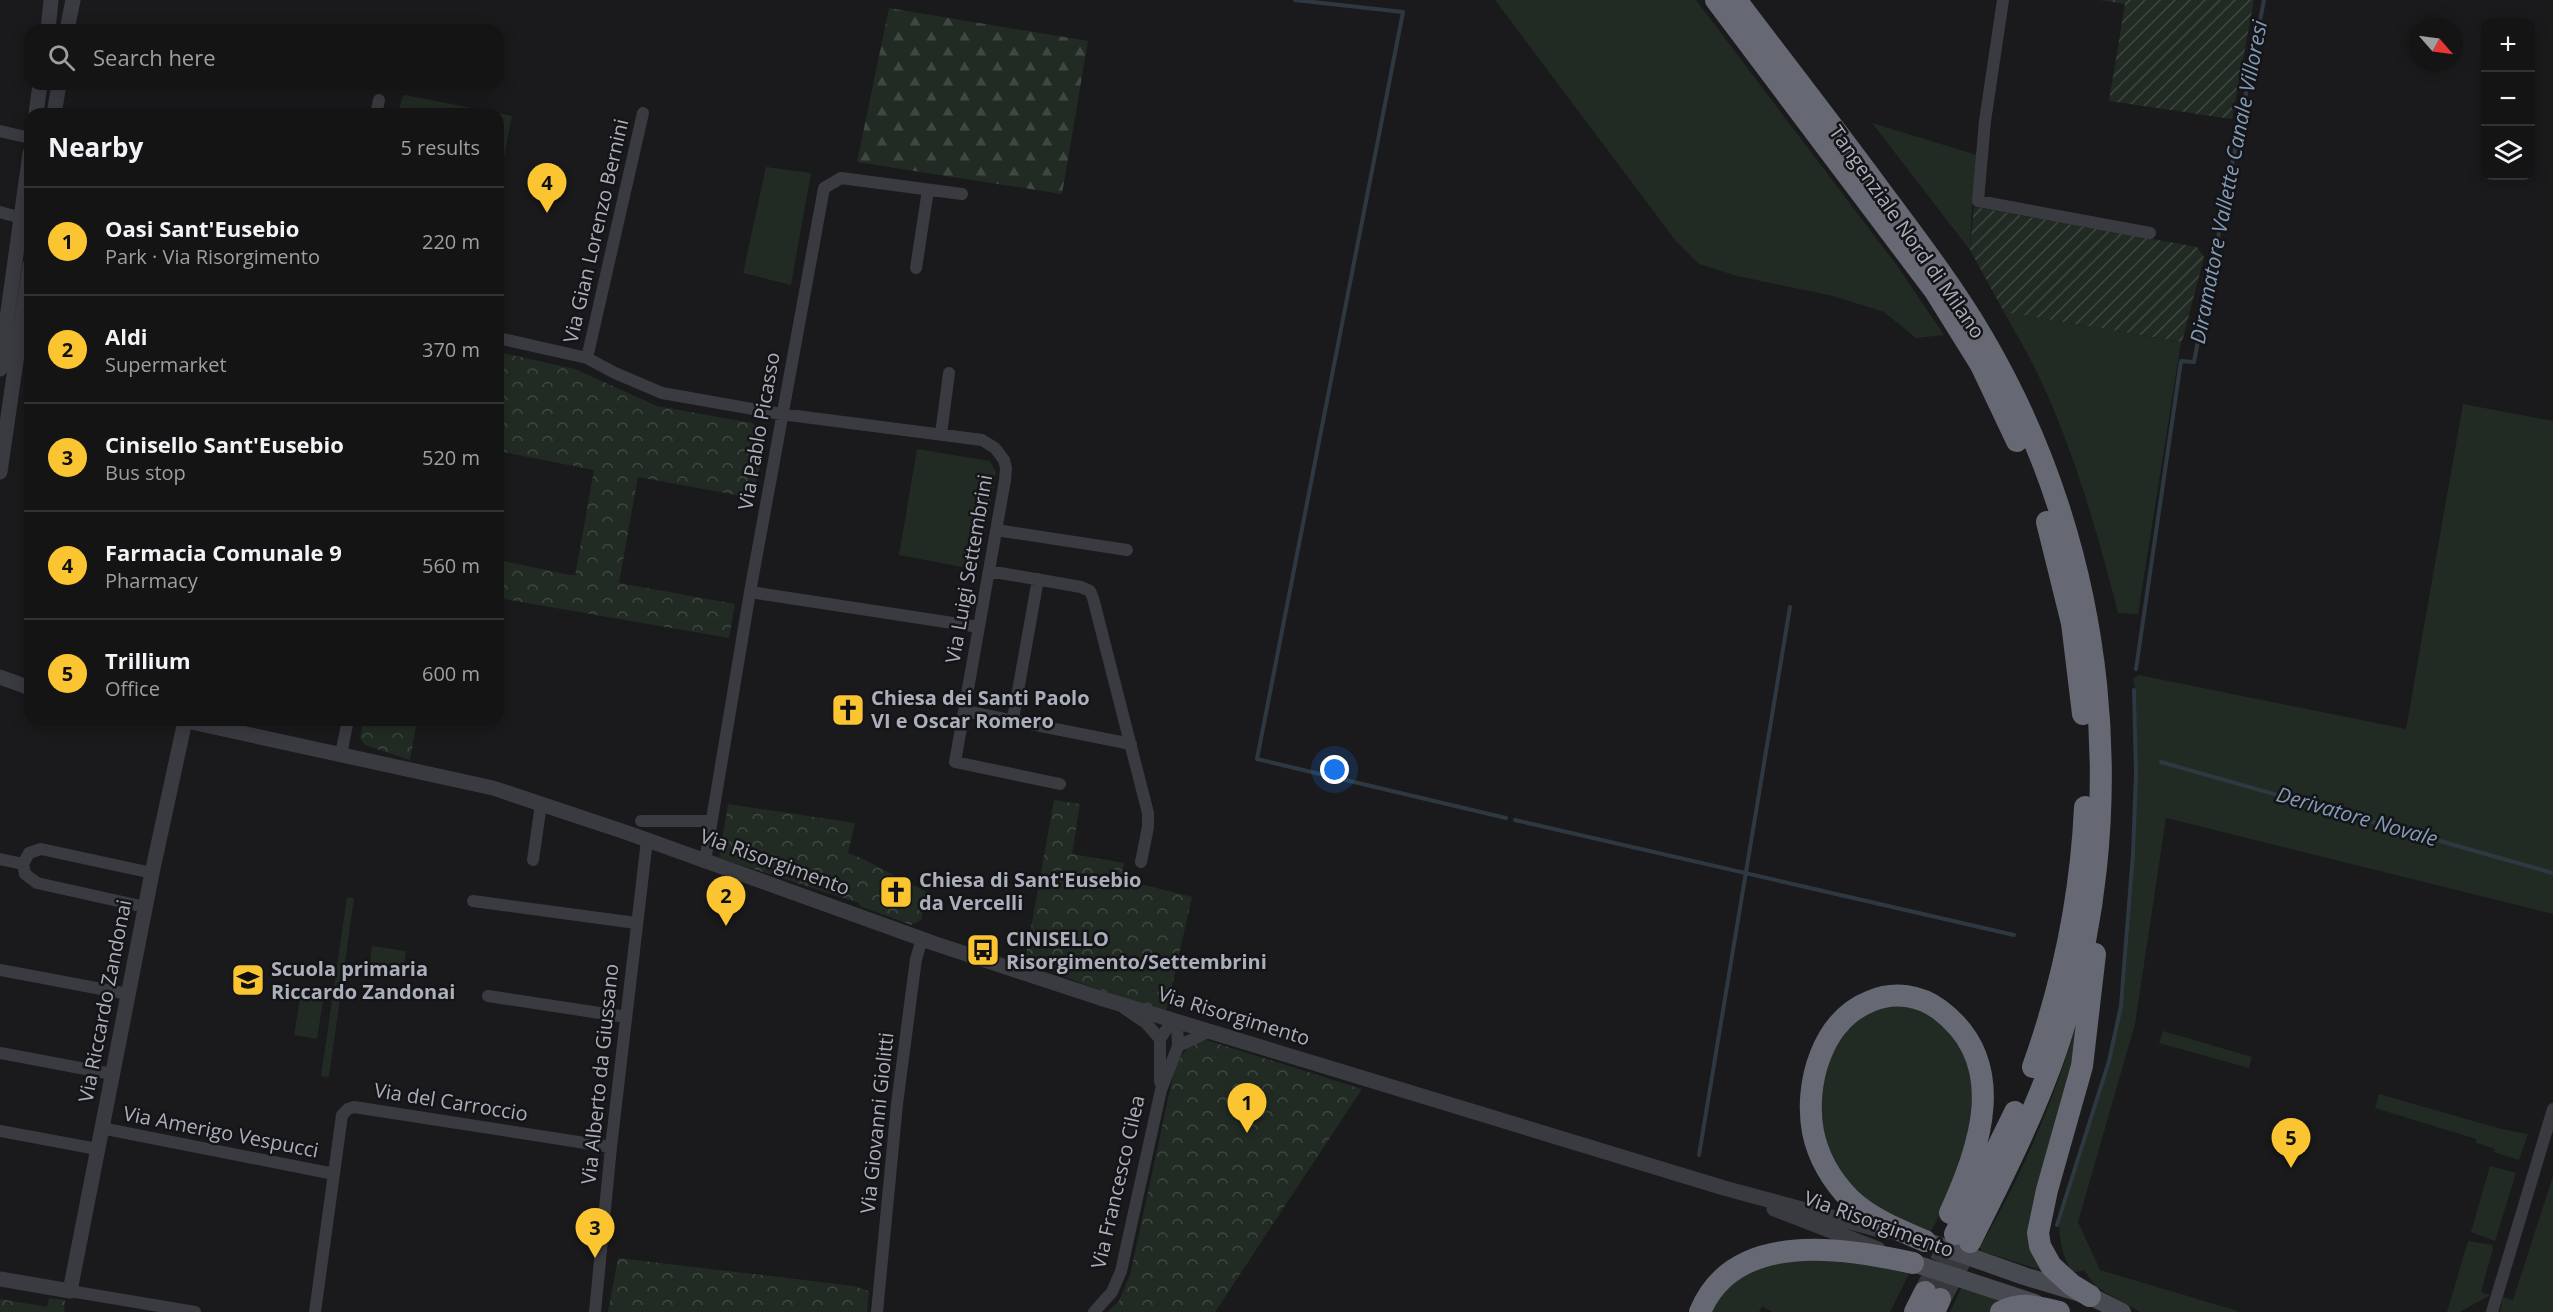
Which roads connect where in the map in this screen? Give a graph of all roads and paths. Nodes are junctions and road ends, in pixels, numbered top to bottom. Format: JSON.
{"nodes":[{"id":1,"x":51,"y":0,"type":"edge"},
{"id":2,"x":56,"y":0,"type":"edge"},
{"id":3,"x":71,"y":0,"type":"edge"},
{"id":4,"x":1716,"y":0,"type":"edge"},
{"id":5,"x":1736,"y":0,"type":"edge"},
{"id":6,"x":2002,"y":0,"type":"edge"},
{"id":7,"x":49,"y":24,"type":"edge"},
{"id":8,"x":50,"y":24,"type":"edge"},
{"id":9,"x":68,"y":24,"type":"edge"},
{"id":10,"x":39,"y":90,"type":"edge"},
{"id":11,"x":57,"y":90,"type":"edge"},
{"id":12,"x":379,"y":100,"type":"dead end"},
{"id":13,"x":37,"y":108,"type":"edge"},
{"id":14,"x":55,"y":108,"type":"edge"},
{"id":15,"x":377,"y":108,"type":"edge"},
{"id":16,"x":643,"y":113,"type":"dead end"},
{"id":17,"x":0,"y":131,"type":"edge"},
{"id":18,"x":24,"y":137,"type":"edge"},
{"id":19,"x":928,"y":190,"type":"junction"},
{"id":20,"x":962,"y":194,"type":"dead end"},
{"id":21,"x":24,"y":198,"type":"edge"},
{"id":22,"x":0,"y":212,"type":"edge"},
{"id":23,"x":21,"y":218,"type":"junction"},
{"id":24,"x":2150,"y":233,"type":"dead end"},
{"id":25,"x":24,"y":236,"type":"edge"},
{"id":26,"x":916,"y":267,"type":"dead end"},
{"id":27,"x":5,"y":293,"type":"edge"},
{"id":28,"x":24,"y":306,"type":"edge"},
{"id":29,"x":504,"y":339,"type":"edge"},
{"id":30,"x":587,"y":358,"type":"junction"},
{"id":31,"x":0,"y":369,"type":"edge"},
{"id":32,"x":950,"y":373,"type":"dead end"},
{"id":33,"x":781,"y":414,"type":"junction"},
{"id":34,"x":941,"y":434,"type":"junction"},
{"id":35,"x":0,"y":472,"type":"edge"},
{"id":36,"x":996,"y":530,"type":"junction"},
{"id":37,"x":1127,"y":550,"type":"dead end"},
{"id":38,"x":989,"y":571,"type":"junction"},
{"id":39,"x":1038,"y":579,"type":"junction"},
{"id":40,"x":750,"y":592,"type":"junction"},
{"id":41,"x":979,"y":627,"type":"junction"},
{"id":42,"x":0,"y":664,"type":"edge"},
{"id":43,"x":0,"y":677,"type":"edge"},
{"id":44,"x":23,"y":686,"type":"edge"},
{"id":45,"x":965,"y":711,"type":"junction"},
{"id":46,"x":1012,"y":719,"type":"junction"},
{"id":47,"x":183,"y":726,"type":"edge"},
{"id":48,"x":212,"y":726,"type":"edge"},
{"id":49,"x":347,"y":726,"type":"edge"},
{"id":50,"x":1131,"y":744,"type":"junction"},
{"id":51,"x":341,"y":754,"type":"junction"},
{"id":52,"x":1060,"y":784,"type":"dead end"},
{"id":53,"x":2101,"y":800,"type":"junction"},
{"id":54,"x":541,"y":804,"type":"junction"},
{"id":55,"x":641,"y":821,"type":"dead end"},
{"id":56,"x":711,"y":821,"type":"junction"},
{"id":57,"x":647,"y":840,"type":"junction"},
{"id":58,"x":0,"y":859,"type":"edge"},
{"id":59,"x":533,"y":860,"type":"dead end"},
{"id":60,"x":705,"y":861,"type":"junction"},
{"id":61,"x":1141,"y":862,"type":"dead end"},
{"id":62,"x":23,"y":864,"type":"junction"},
{"id":63,"x":152,"y":873,"type":"junction"},
{"id":64,"x":473,"y":901,"type":"dead end"},
{"id":65,"x":145,"y":908,"type":"junction"},
{"id":66,"x":636,"y":923,"type":"junction"},
{"id":67,"x":922,"y":939,"type":"junction"},
{"id":68,"x":0,"y":970,"type":"edge"},
{"id":69,"x":128,"y":994,"type":"junction"},
{"id":70,"x":488,"y":996,"type":"dead end"},
{"id":71,"x":1115,"y":1003,"type":"junction"},
{"id":72,"x":626,"y":1017,"type":"junction"},
{"id":73,"x":1174,"y":1022,"type":"junction"},
{"id":74,"x":1208,"y":1032,"type":"junction"},
{"id":75,"x":1160,"y":1039,"type":"junction"},
{"id":76,"x":1178,"y":1046,"type":"junction"},
{"id":77,"x":0,"y":1053,"type":"edge"},
{"id":78,"x":112,"y":1074,"type":"junction"},
{"id":79,"x":1161,"y":1089,"type":"junction"},
{"id":80,"x":2553,"y":1109,"type":"edge"},
{"id":81,"x":101,"y":1128,"type":"junction"},
{"id":82,"x":0,"y":1131,"type":"edge"},
{"id":83,"x":611,"y":1147,"type":"junction"},
{"id":84,"x":97,"y":1149,"type":"junction"},
{"id":85,"x":333,"y":1174,"type":"junction"},
{"id":86,"x":1724,"y":1188,"type":"junction"},
{"id":87,"x":1956,"y":1235,"type":"junction"},
{"id":88,"x":1925,"y":1241,"type":"junction"},
{"id":89,"x":1913,"y":1263,"type":"junction"},
{"id":90,"x":0,"y":1279,"type":"edge"},
{"id":91,"x":70,"y":1291,"type":"junction"},
{"id":92,"x":2090,"y":1296,"type":"junction"},
{"id":93,"x":1933,"y":1301,"type":"tunnel mouth"},
{"id":94,"x":195,"y":1312,"type":"edge"},
{"id":95,"x":315,"y":1312,"type":"edge"},
{"id":96,"x":596,"y":1312,"type":"edge"},
{"id":97,"x":877,"y":1312,"type":"edge"},
{"id":98,"x":1094,"y":1312,"type":"edge"},
{"id":99,"x":1700,"y":1312,"type":"edge"},
{"id":100,"x":1915,"y":1312,"type":"edge"},
{"id":101,"x":2001,"y":1312,"type":"edge"},
{"id":102,"x":2059,"y":1312,"type":"edge"},
{"id":103,"x":2122,"y":1312,"type":"edge"},
{"id":104,"x":2492,"y":1312,"type":"edge"}],
"edges":[{"from":1,"to":7,"type":"street"},
{"from":2,"to":8,"type":"street"},
{"from":3,"to":9,"type":"street"},
{"from":4,"to":87,"type":"highway","name":"Tangenziale Nord di Milano"},
{"from":5,"to":53,"type":"highway","name":"Tangenziale Nord di Milano"},
{"from":6,"to":24,"type":"street"},
{"from":10,"to":13,"type":"street"},
{"from":11,"to":14,"type":"street"},
{"from":12,"to":15,"type":"street"},
{"from":16,"to":30,"type":"street","name":"Via Gian Lorenzo Bernini"},
{"from":17,"to":18,"type":"street"},
{"from":19,"to":20,"type":"street","name":"Via Pablo Picasso"},
{"from":19,"to":26,"type":"street"},
{"from":19,"to":33,"type":"street","name":"Via Pablo Picasso"},
{"from":21,"to":23,"type":"street"},
{"from":22,"to":23,"type":"street"},
{"from":23,"to":25,"type":"street"},
{"from":25,"to":27,"type":"street"},
{"from":27,"to":31,"type":"street"},
{"from":28,"to":35,"type":"street"},
{"from":29,"to":30,"type":"street"},
{"from":30,"to":33,"type":"street"},
{"from":32,"to":34,"type":"street"},
{"from":33,"to":34,"type":"street"},
{"from":33,"to":40,"type":"street","name":"Via Pablo Picasso"},
{"from":34,"to":36,"type":"street","name":"Via Luigi Settembrini"},
{"from":36,"to":37,"type":"street"},
{"from":36,"to":38,"type":"street","name":"Via Luigi Settembrini"},
{"from":38,"to":39,"type":"street"},
{"from":38,"to":41,"type":"street","name":"Via Luigi Settembrini"},
{"from":39,"to":46,"type":"street"},
{"from":39,"to":50,"type":"street"},
{"from":40,"to":41,"type":"street"},
{"from":40,"to":56,"type":"street","name":"Via Pablo Picasso"},
{"from":41,"to":45,"type":"street","name":"Via Luigi Settembrini"},
{"from":42,"to":44,"type":"street"},
{"from":43,"to":44,"type":"street"},
{"from":45,"to":46,"type":"street"},
{"from":45,"to":52,"type":"street","name":"Via Luigi Settembrini"},
{"from":46,"to":50,"type":"street"},
{"from":47,"to":63,"type":"street","name":"Via Riccardo Zandonai"},
{"from":48,"to":51,"type":"street","name":"Via Risorgimento"},
{"from":49,"to":51,"type":"street"},
{"from":50,"to":61,"type":"street"},
{"from":51,"to":54,"type":"street","name":"Via Risorgimento"},
{"from":53,"to":87,"type":"highway","name":"Tangenziale Nord di Milano"},
{"from":53,"to":92,"type":"highway"},
{"from":54,"to":57,"type":"street","name":"Via Risorgimento"},
{"from":54,"to":59,"type":"street"},
{"from":55,"to":56,"type":"street"},
{"from":56,"to":60,"type":"street","name":"Via Pablo Picasso"},
{"from":57,"to":60,"type":"street","name":"Via Risorgimento"},
{"from":57,"to":66,"type":"street","name":"Via Alberto da Giussano"},
{"from":58,"to":62,"type":"street"},
{"from":60,"to":67,"type":"street","name":"Via Risorgimento"},
{"from":62,"to":63,"type":"street"},
{"from":62,"to":65,"type":"street"},
{"from":63,"to":65,"type":"street","name":"Via Riccardo Zandonai"},
{"from":64,"to":66,"type":"street"},
{"from":65,"to":69,"type":"street","name":"Via Riccardo Zandonai"},
{"from":66,"to":72,"type":"street","name":"Via Alberto da Giussano"},
{"from":67,"to":71,"type":"street","name":"Via Risorgimento"},
{"from":67,"to":97,"type":"street","name":"Via Giovanni Giolitti"},
{"from":68,"to":69,"type":"street"},
{"from":69,"to":78,"type":"street","name":"Via Riccardo Zandonai"},
{"from":70,"to":72,"type":"street"},
{"from":71,"to":73,"type":"street","name":"Via Risorgimento"},
{"from":71,"to":75,"type":"street"},
{"from":72,"to":83,"type":"street","name":"Via Alberto da Giussano"},
{"from":73,"to":74,"type":"street","name":"Via Risorgimento"},
{"from":73,"to":75,"type":"street"},
{"from":73,"to":76,"type":"street","name":"Via Francesco Cilea"},
{"from":74,"to":76,"type":"street"},
{"from":74,"to":86,"type":"street","name":"Via Risorgimento"},
{"from":75,"to":79,"type":"street","name":"Via Francesco Cilea"},
{"from":76,"to":79,"type":"street","name":"Via Francesco Cilea"},
{"from":77,"to":78,"type":"street"},
{"from":78,"to":81,"type":"street","name":"Via Riccardo Zandonai"},
{"from":79,"to":98,"type":"street","name":"Via Francesco Cilea"},
{"from":80,"to":104,"type":"street"},
{"from":81,"to":84,"type":"street","name":"Via Riccardo Zandonai"},
{"from":81,"to":85,"type":"street","name":"Via Amerigo Vespucci"},
{"from":82,"to":84,"type":"street"},
{"from":83,"to":85,"type":"street","name":"Via del Carroccio"},
{"from":83,"to":96,"type":"street","name":"Via Alberto da Giussano"},
{"from":84,"to":91,"type":"street","name":"Via Riccardo Zandonai"},
{"from":85,"to":95,"type":"street","name":"Via del Carroccio"},
{"from":86,"to":88,"type":"street","name":"Via Risorgimento"},
{"from":86,"to":89,"type":"street","name":"Via Risorgimento"},
{"from":87,"to":88,"type":"highway"},
{"from":88,"to":92,"type":"main road","name":"Via Risorgimento"},
{"from":89,"to":99,"type":"highway"},
{"from":89,"to":102,"type":"main road","name":"Via Risorgimento"},
{"from":90,"to":91,"type":"street"},
{"from":91,"to":94,"type":"street"},
{"from":92,"to":103,"type":"main road","name":"Via Risorgimento"},
{"from":93,"to":100,"type":"highway"},
{"from":101,"to":102,"type":"highway"}]}
